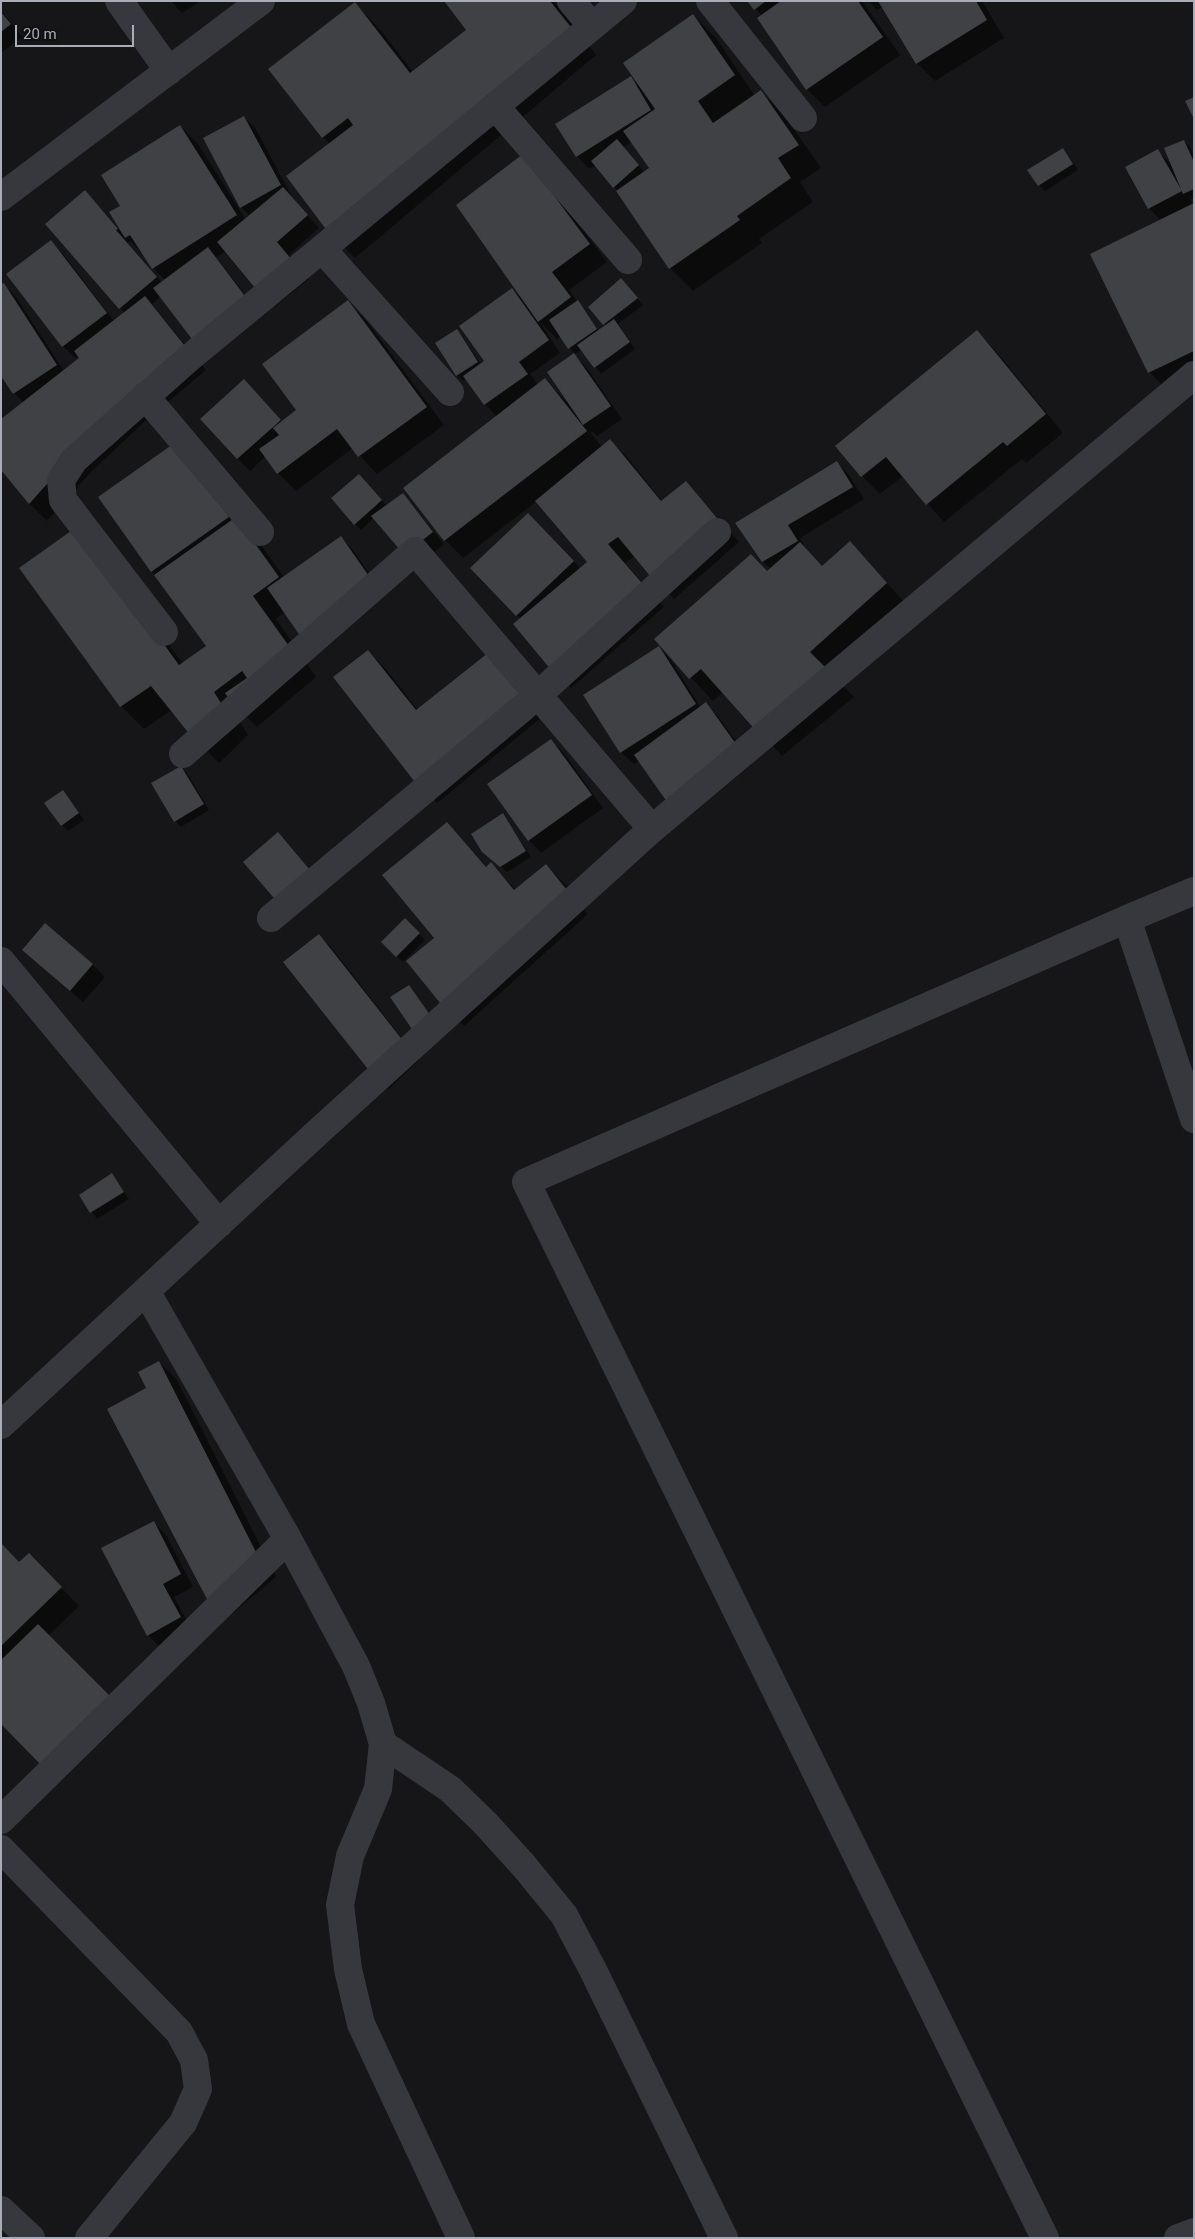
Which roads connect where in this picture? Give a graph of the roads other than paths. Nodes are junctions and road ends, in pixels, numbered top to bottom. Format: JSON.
{"nodes":[{"id":1,"x":119,"y":1,"type":"edge"},
{"id":2,"x":261,"y":1,"type":"edge"},
{"id":3,"x":571,"y":1,"type":"edge"},
{"id":4,"x":623,"y":1,"type":"edge"},
{"id":5,"x":710,"y":1,"type":"edge"},
{"id":6,"x":592,"y":26,"type":"junction"},
{"id":7,"x":169,"y":71,"type":"junction"},
{"id":8,"x":495,"y":106,"type":"junction"},
{"id":9,"x":803,"y":118,"type":"dead end"},
{"id":10,"x":1,"y":197,"type":"edge"},
{"id":11,"x":322,"y":249,"type":"junction"},
{"id":12,"x":628,"y":260,"type":"dead end"},
{"id":13,"x":1194,"y":375,"type":"edge"},
{"id":14,"x":450,"y":392,"type":"dead end"},
{"id":15,"x":145,"y":396,"type":"junction"},
{"id":16,"x":260,"y":532,"type":"dead end"},
{"id":17,"x":717,"y":532,"type":"dead end"},
{"id":18,"x":164,"y":632,"type":"dead end"},
{"id":19,"x":538,"y":695,"type":"junction"},
{"id":20,"x":183,"y":754,"type":"dead end"},
{"id":21,"x":652,"y":829,"type":"junction"},
{"id":22,"x":1194,"y":891,"type":"edge"},
{"id":23,"x":271,"y":918,"type":"dead end"},
{"id":24,"x":1127,"y":919,"type":"junction"},
{"id":25,"x":1,"y":961,"type":"edge"},
{"id":26,"x":1194,"y":1119,"type":"edge"},
{"id":27,"x":219,"y":1224,"type":"junction"},
{"id":28,"x":146,"y":1291,"type":"junction"},
{"id":29,"x":1,"y":1425,"type":"edge"},
{"id":30,"x":288,"y":1539,"type":"junction"},
{"id":31,"x":383,"y":1744,"type":"junction"},
{"id":32,"x":1,"y":1820,"type":"edge"},
{"id":33,"x":1,"y":1849,"type":"edge"},
{"id":34,"x":1,"y":2210,"type":"edge"},
{"id":35,"x":1194,"y":2232,"type":"edge"},
{"id":36,"x":31,"y":2238,"type":"edge"},
{"id":37,"x":89,"y":2238,"type":"edge"},
{"id":38,"x":461,"y":2238,"type":"edge"},
{"id":39,"x":724,"y":2238,"type":"edge"},
{"id":40,"x":1045,"y":2238,"type":"edge"},
{"id":41,"x":1178,"y":2238,"type":"edge"}],
"edges":[{"from":1,"to":7,"type":"street"},
{"from":2,"to":7,"type":"street"},
{"from":3,"to":6,"type":"street"},
{"from":4,"to":6,"type":"street"},
{"from":5,"to":9,"type":"street"},
{"from":6,"to":8,"type":"street"},
{"from":7,"to":10,"type":"street"},
{"from":8,"to":11,"type":"street"},
{"from":8,"to":12,"type":"street"},
{"from":11,"to":14,"type":"street"},
{"from":11,"to":15,"type":"street"},
{"from":13,"to":21,"type":"street"},
{"from":15,"to":16,"type":"street"},
{"from":15,"to":18,"type":"street"},
{"from":17,"to":19,"type":"street"},
{"from":19,"to":20,"type":"street"},
{"from":19,"to":21,"type":"street"},
{"from":19,"to":23,"type":"street"},
{"from":21,"to":27,"type":"street"},
{"from":22,"to":24,"type":"street"},
{"from":24,"to":26,"type":"street"},
{"from":24,"to":40,"type":"street"},
{"from":25,"to":27,"type":"street"},
{"from":27,"to":28,"type":"street"},
{"from":28,"to":29,"type":"street"},
{"from":28,"to":30,"type":"street"},
{"from":30,"to":31,"type":"street"},
{"from":30,"to":32,"type":"street"},
{"from":31,"to":38,"type":"street"},
{"from":31,"to":39,"type":"street"},
{"from":33,"to":37,"type":"street"},
{"from":34,"to":36,"type":"street"},
{"from":35,"to":41,"type":"street"}]}
